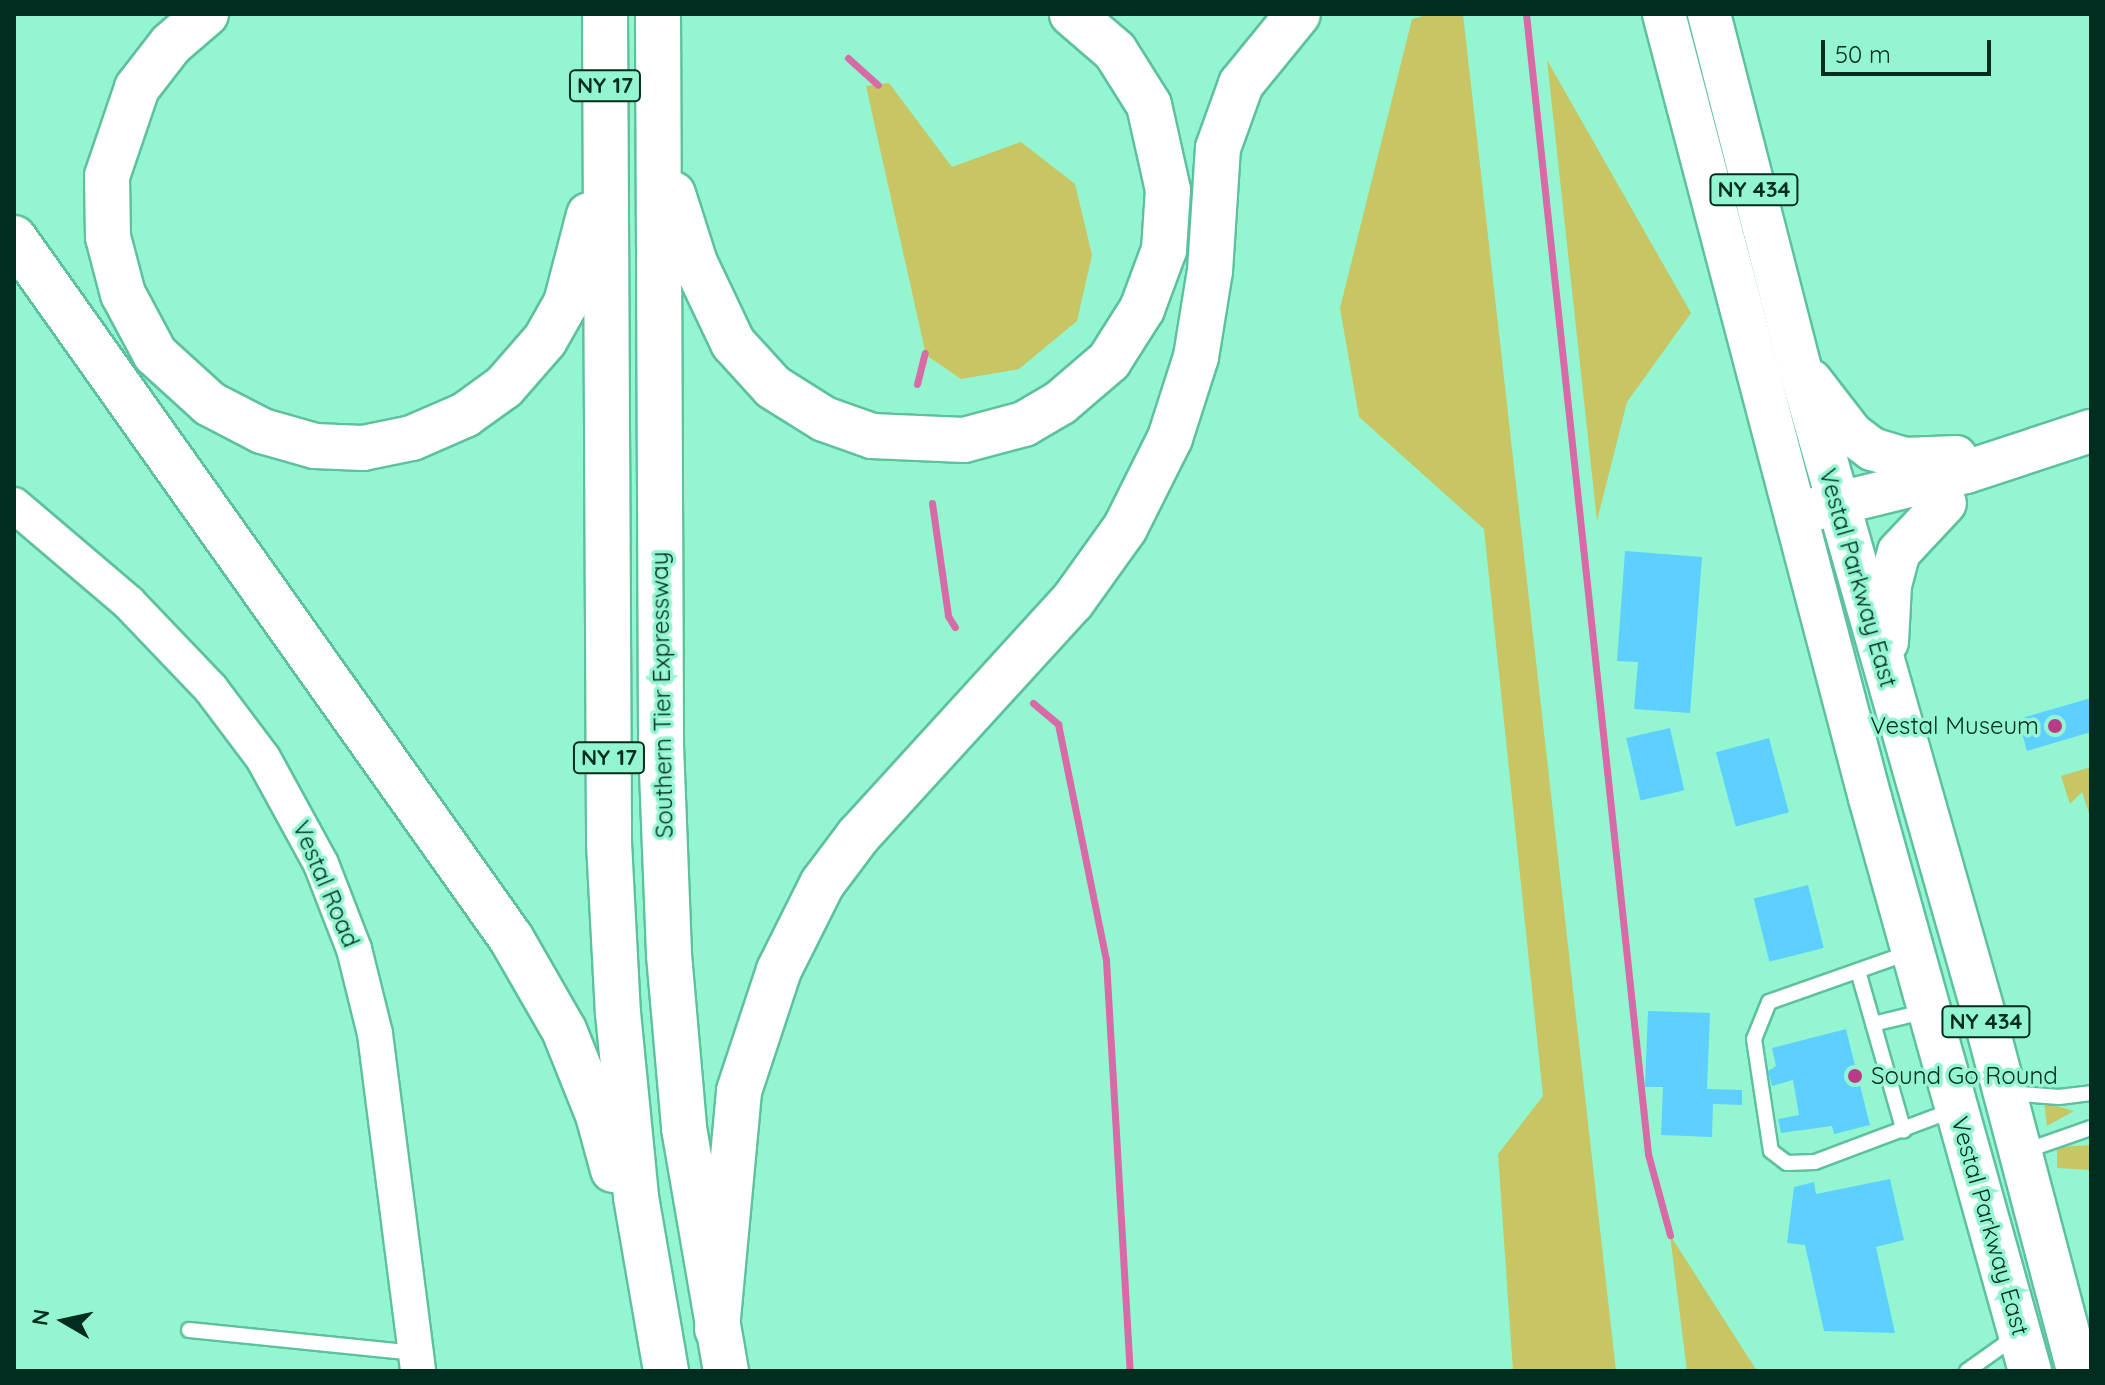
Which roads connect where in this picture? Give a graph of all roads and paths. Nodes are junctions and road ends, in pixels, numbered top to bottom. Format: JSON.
{"nodes":[{"id":1,"x":206,"y":14,"type":"edge"},
{"id":2,"x":605,"y":14,"type":"edge"},
{"id":3,"x":658,"y":14,"type":"edge"},
{"id":4,"x":1072,"y":14,"type":"edge"},
{"id":5,"x":1298,"y":14,"type":"edge"},
{"id":6,"x":1664,"y":14,"type":"edge"},
{"id":7,"x":1709,"y":14,"type":"edge"},
{"id":8,"x":660,"y":155,"type":"junction"},
{"id":9,"x":604,"y":158,"type":"junction"},
{"id":10,"x":14,"y":238,"type":"edge"},
{"id":11,"x":1799,"y":365,"type":"junction"},
{"id":12,"x":2091,"y":431,"type":"edge"},
{"id":13,"x":2037,"y":449,"type":"junction"},
{"id":14,"x":2091,"y":455,"type":"edge"},
{"id":15,"x":1945,"y":503,"type":"junction"},
{"id":16,"x":14,"y":505,"type":"edge"},
{"id":17,"x":1840,"y":516,"type":"junction"},
{"id":18,"x":1800,"y":526,"type":"junction"},
{"id":19,"x":1886,"y":676,"type":"junction"},
{"id":20,"x":1913,"y":951,"type":"junction"},
{"id":21,"x":1858,"y":971,"type":"junction"},
{"id":22,"x":1929,"y":1010,"type":"junction"},
{"id":23,"x":1873,"y":1024,"type":"junction"},
{"id":24,"x":2005,"y":1093,"type":"junction"},
{"id":25,"x":2091,"y":1093,"type":"edge"},
{"id":26,"x":1957,"y":1109,"type":"junction"},
{"id":27,"x":2091,"y":1128,"type":"edge"},
{"id":28,"x":1904,"y":1131,"type":"junction"},
{"id":29,"x":2021,"y":1153,"type":"junction"},
{"id":30,"x":717,"y":1329,"type":"junction"},
{"id":31,"x":189,"y":1330,"type":"dead end"},
{"id":32,"x":2025,"y":1352,"type":"edge"},
{"id":33,"x":417,"y":1362,"type":"edge"},
{"id":34,"x":664,"y":1363,"type":"edge"},
{"id":35,"x":726,"y":1371,"type":"edge"},
{"id":36,"x":1967,"y":1371,"type":"edge"},
{"id":37,"x":2078,"y":1371,"type":"edge"}],
"edges":[{"from":1,"to":9,"type":"highway"},
{"from":2,"to":9,"type":"highway","number":"NY 17"},
{"from":3,"to":8,"type":"highway","name":"Southern Tier Expressway","number":"NY 17"},
{"from":4,"to":8,"type":"highway"},
{"from":5,"to":30,"type":"highway"},
{"from":6,"to":18,"type":"main road","name":"Vestal Parkway East","number":"NY 434"},
{"from":7,"to":11,"type":"main road","name":"Vestal Parkway East","number":"NY 434"},
{"from":8,"to":30,"type":"highway","name":"Southern Tier Expressway","number":"NY 17"},
{"from":9,"to":34,"type":"highway","number":"NY 17"},
{"from":10,"to":34,"type":"highway"},
{"from":11,"to":13,"type":"main road"},
{"from":11,"to":17,"type":"main road","name":"Vestal Parkway East","number":"NY 434"},
{"from":12,"to":13,"type":"main road"},
{"from":13,"to":17,"type":"main road"},
{"from":14,"to":15,"type":"main road"},
{"from":15,"to":17,"type":"main road"},
{"from":15,"to":19,"type":"main road"},
{"from":16,"to":33,"type":"street","name":"Vestal Road"},
{"from":17,"to":18,"type":"main road"},
{"from":17,"to":19,"type":"main road","name":"Vestal Parkway East","number":"NY 434"},
{"from":18,"to":20,"type":"main road","name":"Vestal Parkway East","number":"NY 434"},
{"from":19,"to":24,"type":"main road","name":"Vestal Parkway East","number":"NY 434"},
{"from":20,"to":21,"type":"lane"},
{"from":20,"to":22,"type":"main road","name":"Vestal Parkway East","number":"NY 434"},
{"from":21,"to":23,"type":"lane"},
{"from":21,"to":28,"type":"lane"},
{"from":22,"to":23,"type":"lane"},
{"from":22,"to":26,"type":"main road","name":"Vestal Parkway East","number":"NY 434"},
{"from":23,"to":28,"type":"lane"},
{"from":24,"to":25,"type":"lane"},
{"from":24,"to":29,"type":"main road","name":"Vestal Parkway East","number":"NY 434"},
{"from":26,"to":28,"type":"lane"},
{"from":26,"to":32,"type":"main road","name":"Vestal Parkway East","number":"NY 434"},
{"from":27,"to":29,"type":"lane"},
{"from":29,"to":37,"type":"main road","name":"Vestal Parkway East","number":"NY 434"},
{"from":30,"to":35,"type":"highway","name":"Southern Tier Expressway"},
{"from":31,"to":33,"type":"lane"},
{"from":32,"to":36,"type":"lane"}]}
